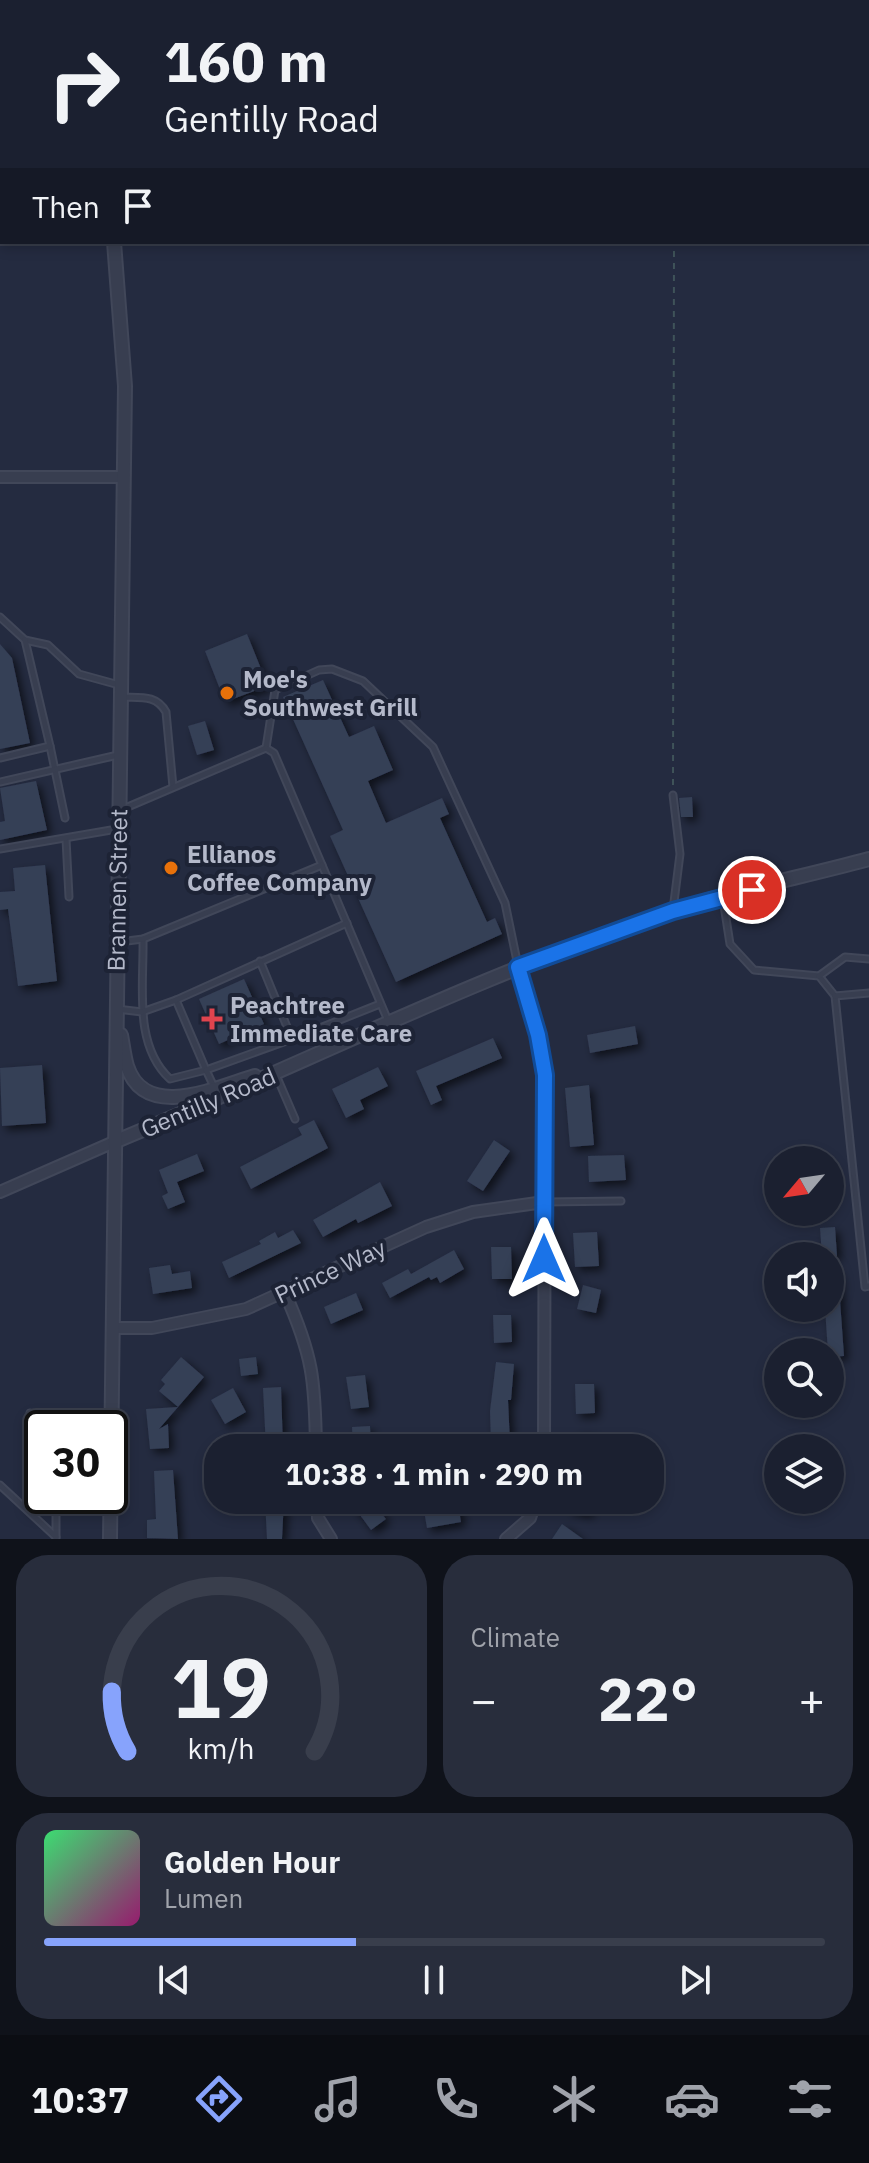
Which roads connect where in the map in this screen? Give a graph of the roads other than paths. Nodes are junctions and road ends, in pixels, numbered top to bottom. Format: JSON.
{"nodes":[{"id":1,"x":114,"y":244,"type":"edge"},
{"id":2,"x":0,"y":477,"type":"edge"},
{"id":3,"x":123,"y":477,"type":"junction"},
{"id":4,"x":0,"y":617,"type":"edge"},
{"id":5,"x":25,"y":640,"type":"junction"},
{"id":6,"x":120,"y":691,"type":"junction"},
{"id":7,"x":50,"y":746,"type":"junction"},
{"id":8,"x":266,"y":748,"type":"junction"},
{"id":9,"x":119,"y":755,"type":"junction"},
{"id":10,"x":0,"y":758,"type":"edge"},
{"id":11,"x":56,"y":769,"type":"junction"},
{"id":12,"x":0,"y":782,"type":"edge"},
{"id":13,"x":173,"y":787,"type":"junction"},
{"id":14,"x":673,"y":795,"type":"road end"},
{"id":15,"x":118,"y":811,"type":"junction"},
{"id":16,"x":65,"y":818,"type":"dead end"},
{"id":17,"x":118,"y":828,"type":"junction"},
{"id":18,"x":66,"y":839,"type":"junction"},
{"id":19,"x":0,"y":849,"type":"edge"},
{"id":20,"x":869,"y":859,"type":"edge"},
{"id":21,"x":322,"y":865,"type":"junction"},
{"id":22,"x":69,"y":897,"type":"dead end"},
{"id":23,"x":723,"y":898,"type":"junction"},
{"id":24,"x":673,"y":911,"type":"junction"},
{"id":25,"x":347,"y":923,"type":"junction"},
{"id":26,"x":143,"y":939,"type":"junction"},
{"id":27,"x":117,"y":942,"type":"junction"},
{"id":28,"x":869,"y":959,"type":"edge"},
{"id":29,"x":260,"y":961,"type":"junction"},
{"id":30,"x":518,"y":967,"type":"junction"},
{"id":31,"x":819,"y":976,"type":"junction"},
{"id":32,"x":869,"y":993,"type":"edge"},
{"id":33,"x":835,"y":996,"type":"junction"},
{"id":34,"x":176,"y":1000,"type":"junction"},
{"id":35,"x":380,"y":1004,"type":"junction"},
{"id":36,"x":116,"y":1008,"type":"junction"},
{"id":37,"x":142,"y":1012,"type":"junction"},
{"id":38,"x":389,"y":1024,"type":"junction"},
{"id":39,"x":292,"y":1039,"type":"junction"},
{"id":40,"x":316,"y":1057,"type":"junction"},
{"id":41,"x":206,"y":1070,"type":"junction"},
{"id":42,"x":275,"y":1074,"type":"junction"},
{"id":43,"x":214,"y":1089,"type":"junction"},
{"id":44,"x":295,"y":1119,"type":"dead end"},
{"id":45,"x":114,"y":1142,"type":"junction"},
{"id":46,"x":0,"y":1192,"type":"edge"},
{"id":47,"x":621,"y":1201,"type":"dead end"},
{"id":48,"x":544,"y":1202,"type":"junction"},
{"id":49,"x":869,"y":1286,"type":"edge"},
{"id":50,"x":285,"y":1293,"type":"junction"},
{"id":51,"x":114,"y":1328,"type":"junction"},
{"id":52,"x":316,"y":1434,"type":"edge"},
{"id":53,"x":544,"y":1434,"type":"edge"},
{"id":54,"x":0,"y":1485,"type":"edge"},
{"id":55,"x":56,"y":1514,"type":"edge"},
{"id":56,"x":318,"y":1514,"type":"edge"},
{"id":57,"x":531,"y":1514,"type":"edge"},
{"id":58,"x":56,"y":1538,"type":"edge"},
{"id":59,"x":110,"y":1539,"type":"edge"},
{"id":60,"x":331,"y":1539,"type":"edge"},
{"id":61,"x":506,"y":1539,"type":"edge"}],
"edges":[{"from":1,"to":3,"type":"street","name":"Brannen Street"},
{"from":2,"to":3,"type":"street"},
{"from":3,"to":6,"type":"street","name":"Brannen Street"},
{"from":4,"to":5,"type":"lane"},
{"from":5,"to":6,"type":"lane"},
{"from":5,"to":7,"type":"lane"},
{"from":6,"to":9,"type":"street","name":"Brannen Street"},
{"from":6,"to":13,"type":"lane"},
{"from":7,"to":10,"type":"lane"},
{"from":7,"to":11,"type":"lane"},
{"from":8,"to":13,"type":"lane"},
{"from":8,"to":21,"type":"lane"},
{"from":8,"to":30,"type":"lane"},
{"from":9,"to":11,"type":"lane"},
{"from":9,"to":15,"type":"street","name":"Brannen Street"},
{"from":11,"to":12,"type":"lane"},
{"from":11,"to":16,"type":"lane"},
{"from":13,"to":15,"type":"lane"},
{"from":14,"to":24,"type":"lane"},
{"from":15,"to":17,"type":"street","name":"Brannen Street"},
{"from":17,"to":18,"type":"lane"},
{"from":17,"to":27,"type":"street","name":"Brannen Street"},
{"from":18,"to":19,"type":"lane"},
{"from":18,"to":22,"type":"lane"},
{"from":20,"to":23,"type":"street","name":"Gentilly Road"},
{"from":21,"to":25,"type":"lane"},
{"from":21,"to":26,"type":"lane"},
{"from":23,"to":24,"type":"street","name":"Gentilly Road"},
{"from":23,"to":31,"type":"lane"},
{"from":24,"to":30,"type":"street","name":"Gentilly Road"},
{"from":25,"to":29,"type":"lane"},
{"from":25,"to":35,"type":"lane"},
{"from":26,"to":27,"type":"lane"},
{"from":26,"to":37,"type":"lane"},
{"from":27,"to":36,"type":"street","name":"Brannen Street"},
{"from":28,"to":31,"type":"lane"},
{"from":29,"to":34,"type":"lane"},
{"from":29,"to":39,"type":"lane"},
{"from":30,"to":38,"type":"street","name":"Gentilly Road"},
{"from":30,"to":48,"type":"street"},
{"from":31,"to":33,"type":"lane"},
{"from":32,"to":33,"type":"lane"},
{"from":33,"to":49,"type":"lane"},
{"from":34,"to":37,"type":"lane"},
{"from":34,"to":41,"type":"lane"},
{"from":35,"to":38,"type":"lane"},
{"from":35,"to":39,"type":"lane"},
{"from":36,"to":37,"type":"lane"},
{"from":36,"to":43,"type":"street"},
{"from":36,"to":45,"type":"street","name":"Brannen Street"},
{"from":37,"to":41,"type":"lane"},
{"from":38,"to":40,"type":"street","name":"Gentilly Road"},
{"from":39,"to":41,"type":"lane"},
{"from":40,"to":42,"type":"street","name":"Gentilly Road"},
{"from":40,"to":43,"type":"street"},
{"from":41,"to":43,"type":"lane"},
{"from":42,"to":44,"type":"lane"},
{"from":42,"to":45,"type":"street","name":"Gentilly Road"},
{"from":45,"to":46,"type":"street","name":"Gentilly Road"},
{"from":45,"to":51,"type":"street","name":"Brannen Street"},
{"from":47,"to":48,"type":"lane"},
{"from":48,"to":50,"type":"street","name":"Prince Way"},
{"from":48,"to":53,"type":"street"},
{"from":50,"to":51,"type":"street","name":"Prince Way"},
{"from":50,"to":52,"type":"street"},
{"from":51,"to":59,"type":"street","name":"Brannen Street"},
{"from":54,"to":58,"type":"lane"},
{"from":55,"to":58,"type":"lane"},
{"from":56,"to":60,"type":"street"},
{"from":57,"to":61,"type":"street"}]}
